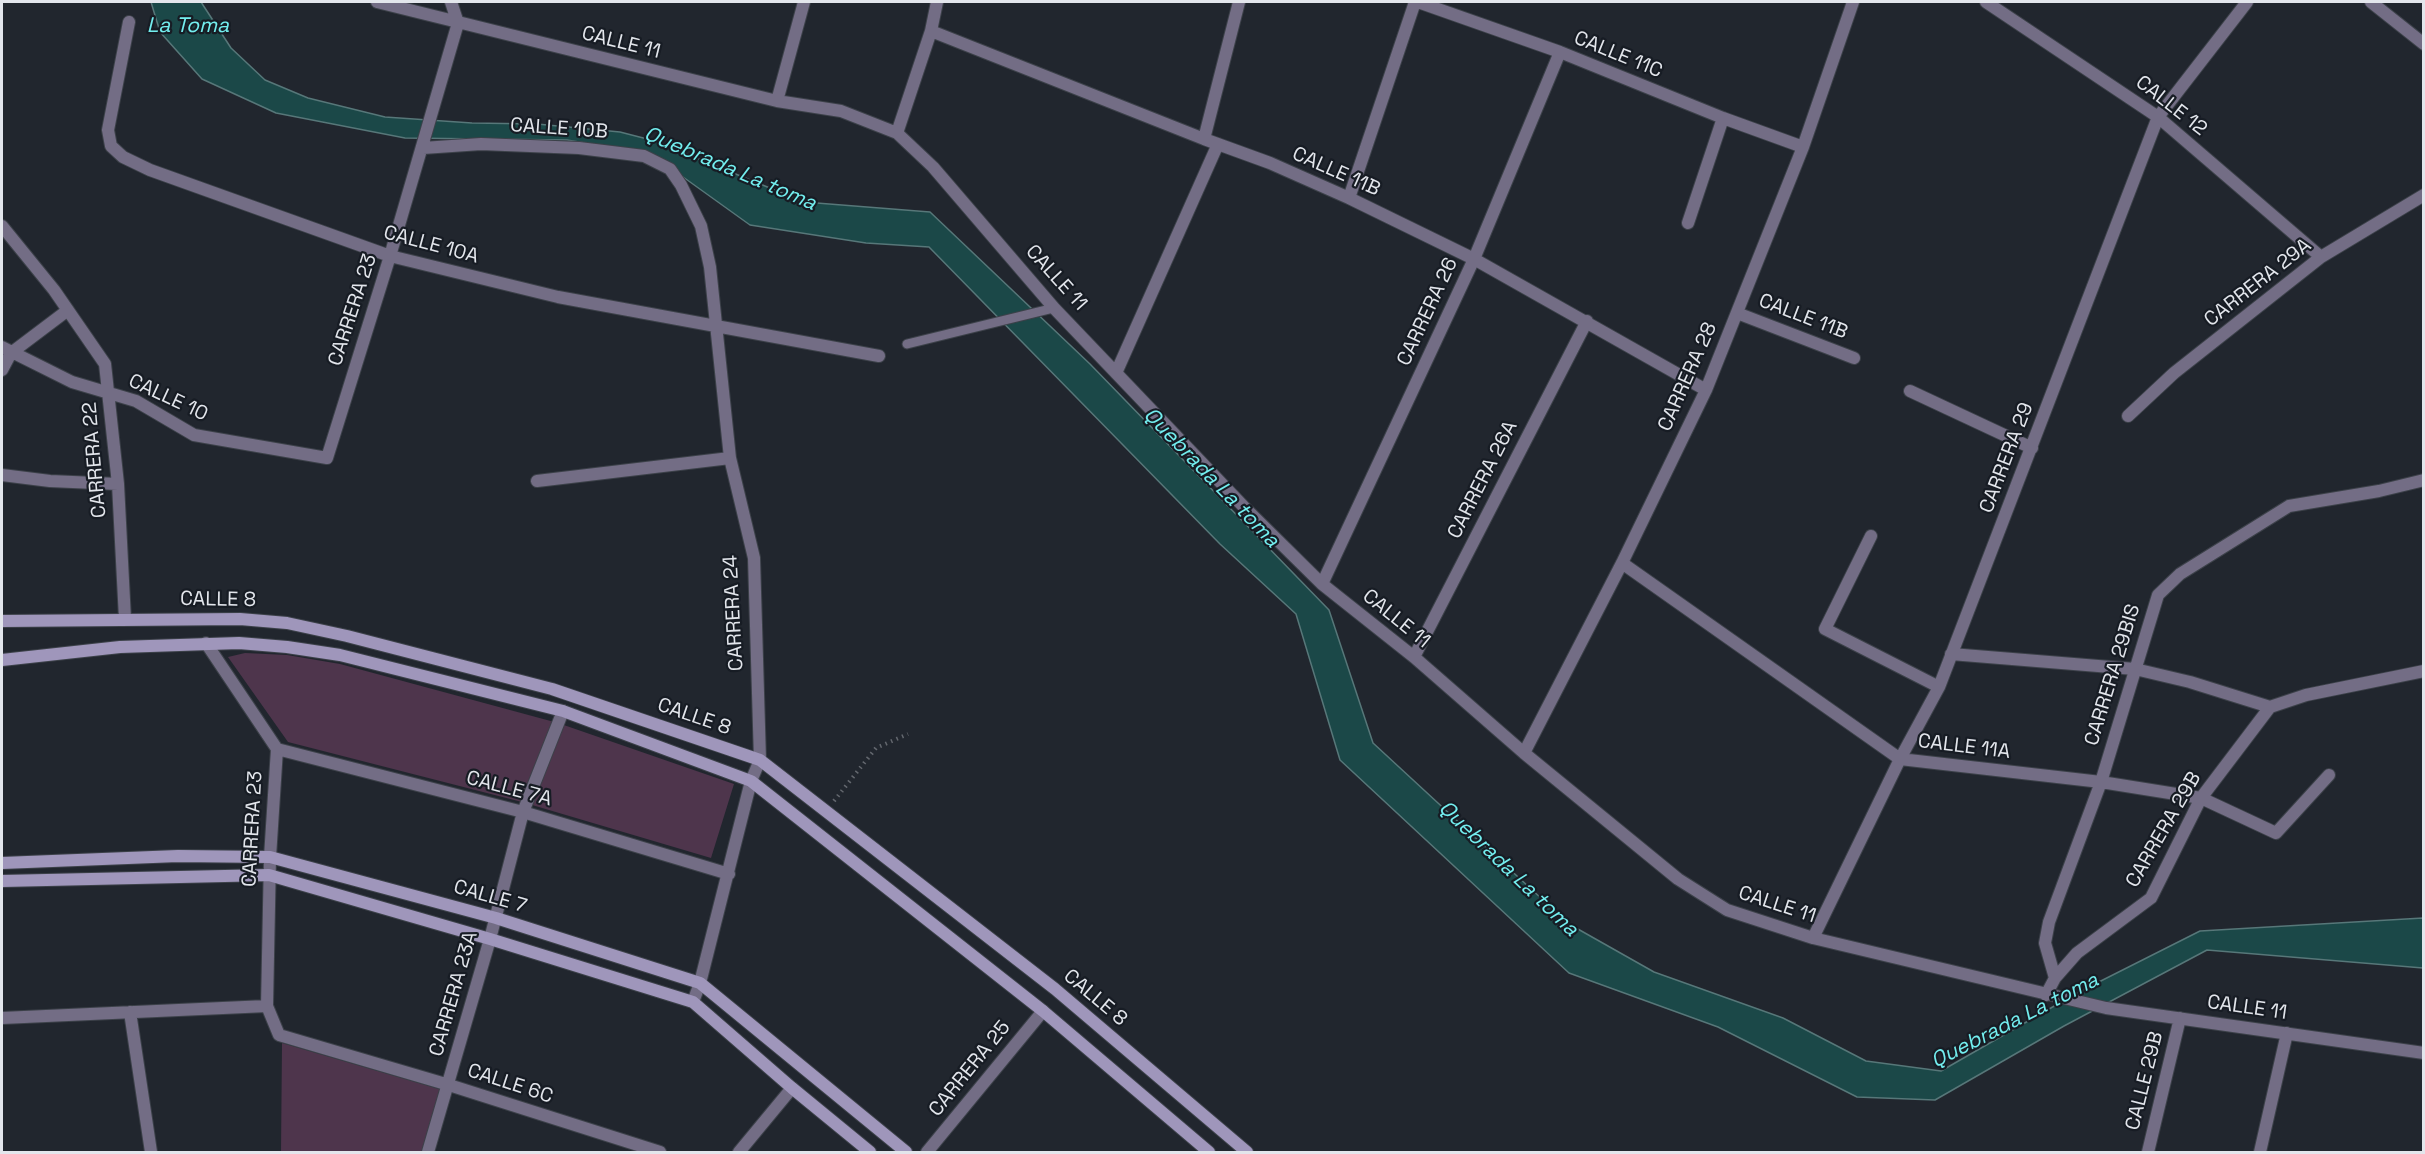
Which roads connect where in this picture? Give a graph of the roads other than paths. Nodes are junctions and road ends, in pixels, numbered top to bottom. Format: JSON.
{"nodes":[{"id":1,"x":377,"y":2,"type":"edge"},
{"id":2,"x":451,"y":2,"type":"edge"},
{"id":3,"x":804,"y":2,"type":"edge"},
{"id":4,"x":937,"y":2,"type":"edge"},
{"id":5,"x":1239,"y":2,"type":"edge"},
{"id":6,"x":1416,"y":2,"type":"edge"},
{"id":7,"x":1853,"y":2,"type":"edge"},
{"id":8,"x":1986,"y":2,"type":"edge"},
{"id":9,"x":2247,"y":2,"type":"edge"},
{"id":10,"x":2371,"y":2,"type":"edge"},
{"id":11,"x":129,"y":22,"type":"dead end"},
{"id":12,"x":458,"y":23,"type":"junction"},
{"id":13,"x":931,"y":31,"type":"junction"},
{"id":14,"x":2424,"y":44,"type":"edge"},
{"id":15,"x":1560,"y":52,"type":"junction"},
{"id":16,"x":777,"y":101,"type":"junction"},
{"id":17,"x":2158,"y":117,"type":"junction"},
{"id":18,"x":1723,"y":118,"type":"junction"},
{"id":19,"x":897,"y":133,"type":"junction"},
{"id":20,"x":1204,"y":140,"type":"junction"},
{"id":21,"x":1218,"y":144,"type":"junction"},
{"id":22,"x":423,"y":146,"type":"junction"},
{"id":23,"x":1803,"y":147,"type":"junction"},
{"id":24,"x":681,"y":185,"type":"joint"},
{"id":25,"x":2424,"y":195,"type":"edge"},
{"id":26,"x":1349,"y":198,"type":"junction"},
{"id":27,"x":1688,"y":223,"type":"dead end"},
{"id":28,"x":2,"y":226,"type":"edge"},
{"id":29,"x":390,"y":256,"type":"junction"},
{"id":30,"x":2321,"y":257,"type":"junction"},
{"id":31,"x":1474,"y":259,"type":"junction"},
{"id":32,"x":1054,"y":308,"type":"junction"},
{"id":33,"x":68,"y":310,"type":"junction"},
{"id":34,"x":1737,"y":313,"type":"junction"},
{"id":35,"x":1587,"y":321,"type":"junction"},
{"id":36,"x":717,"y":327,"type":"junction"},
{"id":37,"x":907,"y":344,"type":"dead end"},
{"id":38,"x":7,"y":350,"type":"edge"},
{"id":39,"x":879,"y":356,"type":"dead end"},
{"id":40,"x":1854,"y":358,"type":"dead end"},
{"id":41,"x":2,"y":370,"type":"edge"},
{"id":42,"x":1116,"y":373,"type":"junction"},
{"id":43,"x":1706,"y":390,"type":"junction"},
{"id":44,"x":1910,"y":391,"type":"dead end"},
{"id":45,"x":108,"y":392,"type":"junction"},
{"id":46,"x":2128,"y":417,"type":"dead end"},
{"id":47,"x":2032,"y":448,"type":"junction"},
{"id":48,"x":327,"y":458,"type":"joint"},
{"id":49,"x":730,"y":458,"type":"junction"},
{"id":50,"x":2,"y":475,"type":"edge"},
{"id":51,"x":2424,"y":480,"type":"edge"},
{"id":52,"x":537,"y":481,"type":"dead end"},
{"id":53,"x":118,"y":484,"type":"junction"},
{"id":54,"x":1871,"y":536,"type":"dead end"},
{"id":55,"x":1622,"y":563,"type":"junction"},
{"id":56,"x":1322,"y":584,"type":"junction"},
{"id":57,"x":125,"y":619,"type":"junction"},
{"id":58,"x":2,"y":621,"type":"edge"},
{"id":59,"x":206,"y":644,"type":"junction"},
{"id":60,"x":1951,"y":654,"type":"junction"},
{"id":61,"x":1414,"y":657,"type":"junction"},
{"id":62,"x":2,"y":660,"type":"edge"},
{"id":63,"x":2135,"y":669,"type":"junction"},
{"id":64,"x":2424,"y":671,"type":"edge"},
{"id":65,"x":1939,"y":687,"type":"junction"},
{"id":66,"x":2270,"y":707,"type":"junction"},
{"id":67,"x":563,"y":711,"type":"junction"},
{"id":68,"x":277,"y":749,"type":"junction"},
{"id":69,"x":1524,"y":753,"type":"junction"},
{"id":70,"x":1900,"y":759,"type":"junction"},
{"id":71,"x":760,"y":760,"type":"junction"},
{"id":72,"x":2329,"y":775,"type":"dead end"},
{"id":73,"x":751,"y":781,"type":"junction"},
{"id":74,"x":2101,"y":782,"type":"junction"},
{"id":75,"x":2201,"y":798,"type":"junction"},
{"id":76,"x":523,"y":812,"type":"junction"},
{"id":77,"x":270,"y":857,"type":"junction"},
{"id":78,"x":2,"y":863,"type":"edge"},
{"id":79,"x":729,"y":874,"type":"junction"},
{"id":80,"x":269,"y":875,"type":"junction"},
{"id":81,"x":2,"y":881,"type":"edge"},
{"id":82,"x":496,"y":918,"type":"junction"},
{"id":83,"x":1813,"y":938,"type":"junction"},
{"id":84,"x":490,"y":939,"type":"junction"},
{"id":85,"x":2055,"y":978,"type":"junction"},
{"id":86,"x":700,"y":983,"type":"junction"},
{"id":87,"x":2049,"y":995,"type":"junction"},
{"id":88,"x":693,"y":1002,"type":"junction"},
{"id":89,"x":267,"y":1006,"type":"junction"},
{"id":90,"x":1043,"y":1011,"type":"junction"},
{"id":91,"x":130,"y":1012,"type":"junction"},
{"id":92,"x":2,"y":1018,"type":"edge"},
{"id":93,"x":2180,"y":1018,"type":"junction"},
{"id":94,"x":2287,"y":1033,"type":"junction"},
{"id":95,"x":279,"y":1035,"type":"joint"},
{"id":96,"x":2424,"y":1053,"type":"edge"},
{"id":97,"x":449,"y":1085,"type":"junction"},
{"id":98,"x":792,"y":1088,"type":"junction"},
{"id":99,"x":151,"y":1152,"type":"edge"},
{"id":100,"x":428,"y":1152,"type":"edge"},
{"id":101,"x":660,"y":1152,"type":"edge"},
{"id":102,"x":739,"y":1152,"type":"edge"},
{"id":103,"x":870,"y":1152,"type":"edge"},
{"id":104,"x":906,"y":1152,"type":"edge"},
{"id":105,"x":927,"y":1152,"type":"edge"},
{"id":106,"x":1209,"y":1152,"type":"edge"},
{"id":107,"x":1246,"y":1152,"type":"edge"},
{"id":108,"x":2148,"y":1152,"type":"edge"},
{"id":109,"x":2260,"y":1152,"type":"edge"}],
"edges":[{"from":1,"to":12,"type":"street"},
{"from":2,"to":12,"type":"street"},
{"from":3,"to":16,"type":"street"},
{"from":4,"to":13,"type":"street"},
{"from":5,"to":20,"type":"street"},
{"from":6,"to":15,"type":"street","name":"CALLE 11C"},
{"from":6,"to":26,"type":"street"},
{"from":7,"to":23,"type":"street","name":"CARRERA 28"},
{"from":8,"to":17,"type":"street","name":"CALLE 12"},
{"from":9,"to":17,"type":"street","name":"CARRERA 29"},
{"from":10,"to":14,"type":"street"},
{"from":11,"to":29,"type":"street","name":"CALLE 10A"},
{"from":12,"to":16,"type":"street","name":"CALLE 11"},
{"from":12,"to":22,"type":"street","name":"CARRERA 23"},
{"from":13,"to":19,"type":"street"},
{"from":13,"to":20,"type":"street","name":"CALLE 11B"},
{"from":15,"to":18,"type":"street","name":"CALLE 11C"},
{"from":15,"to":31,"type":"street","name":"CARRERA 26"},
{"from":16,"to":19,"type":"street","name":"CALLE 11"},
{"from":17,"to":30,"type":"street","name":"CALLE 12"},
{"from":17,"to":47,"type":"street","name":"CARRERA 29"},
{"from":18,"to":23,"type":"street","name":"CALLE 11C"},
{"from":18,"to":27,"type":"street"},
{"from":19,"to":32,"type":"street","name":"CALLE 11"},
{"from":20,"to":21,"type":"street","name":"CALLE 11B"},
{"from":21,"to":26,"type":"street","name":"CALLE 11B"},
{"from":21,"to":42,"type":"street"},
{"from":22,"to":24,"type":"street","name":"CALLE 10B"},
{"from":22,"to":29,"type":"street","name":"CARRERA 23"},
{"from":23,"to":34,"type":"street","name":"CARRERA 28"},
{"from":24,"to":36,"type":"street","name":"CARRERA 24"},
{"from":25,"to":30,"type":"street","name":"CARRERA 29A"},
{"from":26,"to":31,"type":"street","name":"CALLE 11B"},
{"from":28,"to":33,"type":"street","name":"CARRERA 22"},
{"from":29,"to":36,"type":"street","name":"CALLE 10A"},
{"from":29,"to":48,"type":"street","name":"CARRERA 23"},
{"from":30,"to":46,"type":"street","name":"CARRERA 29A"},
{"from":31,"to":35,"type":"street","name":"CALLE 11B"},
{"from":31,"to":56,"type":"street","name":"CARRERA 26"},
{"from":32,"to":37,"type":"lane"},
{"from":32,"to":42,"type":"street","name":"CALLE 11"},
{"from":33,"to":38,"type":"street"},
{"from":33,"to":45,"type":"street","name":"CARRERA 22"},
{"from":34,"to":40,"type":"street","name":"CALLE 11B"},
{"from":34,"to":43,"type":"street","name":"CARRERA 28"},
{"from":35,"to":43,"type":"street","name":"CALLE 11B"},
{"from":35,"to":61,"type":"street","name":"CARRERA 26A"},
{"from":36,"to":39,"type":"street","name":"CALLE 10A"},
{"from":36,"to":49,"type":"street","name":"CARRERA 24"},
{"from":38,"to":41,"type":"street"},
{"from":38,"to":45,"type":"street","name":"CALLE 10"},
{"from":42,"to":56,"type":"street","name":"CALLE 11"},
{"from":43,"to":55,"type":"street","name":"CARRERA 28"},
{"from":44,"to":47,"type":"street"},
{"from":45,"to":48,"type":"street","name":"CALLE 10"},
{"from":45,"to":53,"type":"street","name":"CARRERA 22"},
{"from":47,"to":60,"type":"street","name":"CARRERA 29"},
{"from":49,"to":52,"type":"street"},
{"from":49,"to":71,"type":"street","name":"CARRERA 24"},
{"from":50,"to":53,"type":"street"},
{"from":51,"to":63,"type":"street","name":"CARRERA 29BIS"},
{"from":53,"to":57,"type":"street","name":"CARRERA 22"},
{"from":54,"to":65,"type":"street"},
{"from":55,"to":69,"type":"street","name":"CARRERA 28"},
{"from":55,"to":70,"type":"street","name":"CALLE 11A"},
{"from":56,"to":61,"type":"street","name":"CALLE 11"},
{"from":57,"to":58,"type":"main road","name":"CALLE 8"},
{"from":57,"to":71,"type":"main road","name":"CALLE 8"},
{"from":59,"to":62,"type":"main road","name":"CALLE 8"},
{"from":59,"to":67,"type":"main road","name":"CALLE 8"},
{"from":59,"to":68,"type":"street","name":"CARRERA 23"},
{"from":60,"to":63,"type":"street"},
{"from":60,"to":65,"type":"street","name":"CARRERA 29"},
{"from":61,"to":69,"type":"street","name":"CALLE 11"},
{"from":63,"to":66,"type":"street"},
{"from":63,"to":74,"type":"street","name":"CARRERA 29BIS"},
{"from":64,"to":66,"type":"street"},
{"from":65,"to":70,"type":"street","name":"CARRERA 29"},
{"from":66,"to":75,"type":"street","name":"CARRERA 29B"},
{"from":67,"to":73,"type":"main road","name":"CALLE 8"},
{"from":67,"to":76,"type":"street","name":"CARRERA 23A"},
{"from":68,"to":76,"type":"street","name":"CALLE 7A"},
{"from":68,"to":77,"type":"street","name":"CARRERA 23"},
{"from":69,"to":83,"type":"street","name":"CALLE 11"},
{"from":70,"to":74,"type":"street","name":"CALLE 11A"},
{"from":70,"to":83,"type":"street","name":"CARRERA 29"},
{"from":71,"to":73,"type":"street","name":"CARRERA 24"},
{"from":71,"to":107,"type":"main road","name":"CALLE 8"},
{"from":72,"to":75,"type":"street","name":"CALLE 11A"},
{"from":73,"to":79,"type":"street","name":"CARRERA 24"},
{"from":73,"to":90,"type":"main road","name":"CALLE 8"},
{"from":74,"to":75,"type":"street","name":"CALLE 11A"},
{"from":74,"to":85,"type":"street","name":"CARRERA 29BIS"},
{"from":75,"to":85,"type":"street","name":"CARRERA 29B"},
{"from":76,"to":79,"type":"street","name":"CALLE 7A"},
{"from":76,"to":82,"type":"street","name":"CARRERA 23A"},
{"from":77,"to":78,"type":"main road","name":"CALLE 7"},
{"from":77,"to":80,"type":"street","name":"CARRERA 23"},
{"from":77,"to":82,"type":"main road","name":"CALLE 7"},
{"from":79,"to":86,"type":"street","name":"CARRERA 24"},
{"from":80,"to":81,"type":"main road","name":"CALLE 7"},
{"from":80,"to":84,"type":"main road","name":"CALLE 7"},
{"from":80,"to":89,"type":"street","name":"CARRERA 23"},
{"from":82,"to":84,"type":"street","name":"CARRERA 23A"},
{"from":82,"to":86,"type":"main road","name":"CALLE 7"},
{"from":83,"to":87,"type":"street","name":"CALLE 11"},
{"from":84,"to":88,"type":"main road","name":"CALLE 7"},
{"from":84,"to":97,"type":"street","name":"CARRERA 23A"},
{"from":85,"to":87,"type":"street","name":"CARRERA 29B"},
{"from":86,"to":88,"type":"street","name":"CARRERA 24"},
{"from":86,"to":104,"type":"main road","name":"CALLE 7"},
{"from":87,"to":93,"type":"street","name":"CALLE 11"},
{"from":88,"to":98,"type":"main road","name":"CALLE 7"},
{"from":89,"to":91,"type":"street"},
{"from":89,"to":95,"type":"street","name":"CARRERA 23"},
{"from":90,"to":105,"type":"street","name":"CARRERA 25"},
{"from":90,"to":106,"type":"main road","name":"CALLE 8"},
{"from":91,"to":92,"type":"street"},
{"from":91,"to":99,"type":"street"},
{"from":93,"to":94,"type":"street","name":"CALLE 11"},
{"from":93,"to":108,"type":"street","name":"CALLE 29B"},
{"from":94,"to":96,"type":"street","name":"CALLE 11"},
{"from":94,"to":109,"type":"street"},
{"from":95,"to":97,"type":"street","name":"CALLE 6C"},
{"from":97,"to":100,"type":"street","name":"CARRERA 23A"},
{"from":97,"to":101,"type":"street","name":"CALLE 6C"},
{"from":98,"to":102,"type":"street"},
{"from":98,"to":103,"type":"main road","name":"CALLE 7"}]}
